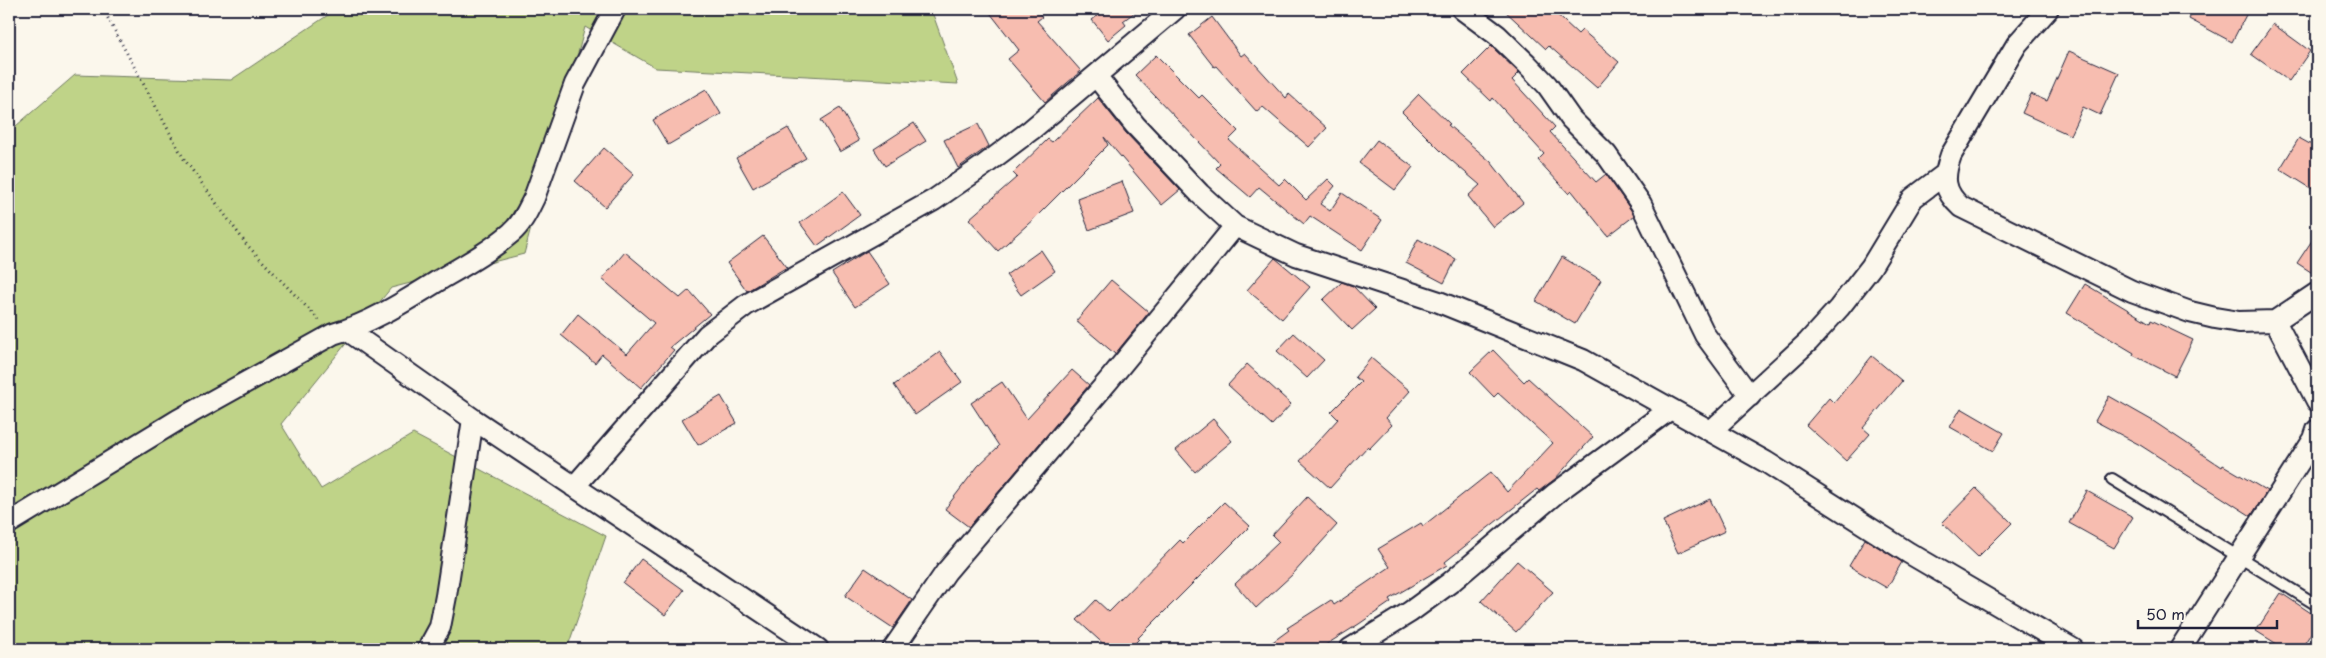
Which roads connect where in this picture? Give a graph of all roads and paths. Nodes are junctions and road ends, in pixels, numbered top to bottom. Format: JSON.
{"nodes":[{"id":1,"x":103,"y":9,"type":"edge"},
{"id":2,"x":615,"y":9,"type":"edge"},
{"id":3,"x":1174,"y":9,"type":"edge"},
{"id":4,"x":1462,"y":9,"type":"edge"},
{"id":5,"x":2048,"y":9,"type":"edge"},
{"id":6,"x":1096,"y":76,"type":"junction"},
{"id":7,"x":1944,"y":174,"type":"junction"},
{"id":8,"x":1235,"y":226,"type":"junction"},
{"id":9,"x":2317,"y":294,"type":"edge"},
{"id":10,"x":2276,"y":321,"type":"junction"},
{"id":11,"x":340,"y":332,"type":"junction"},
{"id":12,"x":1750,"y":396,"type":"junction"},
{"id":13,"x":2317,"y":401,"type":"edge"},
{"id":14,"x":1669,"y":410,"type":"junction"},
{"id":15,"x":473,"y":419,"type":"junction"},
{"id":16,"x":2317,"y":430,"type":"edge"},
{"id":17,"x":1711,"y":431,"type":"junction"},
{"id":18,"x":2112,"y":479,"type":"dead end"},
{"id":19,"x":574,"y":487,"type":"junction"},
{"id":20,"x":9,"y":523,"type":"edge"},
{"id":21,"x":2239,"y":556,"type":"junction"},
{"id":22,"x":2317,"y":605,"type":"edge"},
{"id":23,"x":428,"y":649,"type":"edge"},
{"id":24,"x":818,"y":649,"type":"edge"},
{"id":25,"x":893,"y":649,"type":"edge"},
{"id":26,"x":1350,"y":649,"type":"edge"},
{"id":27,"x":2073,"y":649,"type":"edge"},
{"id":28,"x":2180,"y":649,"type":"edge"}],
"edges":[{"from":1,"to":11,"type":"path"},
{"from":2,"to":11,"type":"street"},
{"from":3,"to":6,"type":"street"},
{"from":4,"to":12,"type":"street"},
{"from":5,"to":7,"type":"street"},
{"from":6,"to":8,"type":"street"},
{"from":6,"to":19,"type":"street"},
{"from":7,"to":10,"type":"street"},
{"from":7,"to":12,"type":"street"},
{"from":8,"to":14,"type":"street"},
{"from":8,"to":25,"type":"street"},
{"from":9,"to":10,"type":"street"},
{"from":10,"to":13,"type":"street"},
{"from":11,"to":15,"type":"street"},
{"from":11,"to":20,"type":"street"},
{"from":12,"to":17,"type":"street"},
{"from":14,"to":17,"type":"street"},
{"from":14,"to":26,"type":"street"},
{"from":15,"to":19,"type":"street"},
{"from":15,"to":23,"type":"street"},
{"from":16,"to":21,"type":"street"},
{"from":17,"to":27,"type":"street"},
{"from":18,"to":21,"type":"lane"},
{"from":19,"to":24,"type":"street"},
{"from":21,"to":22,"type":"lane"},
{"from":21,"to":28,"type":"street"}]}
